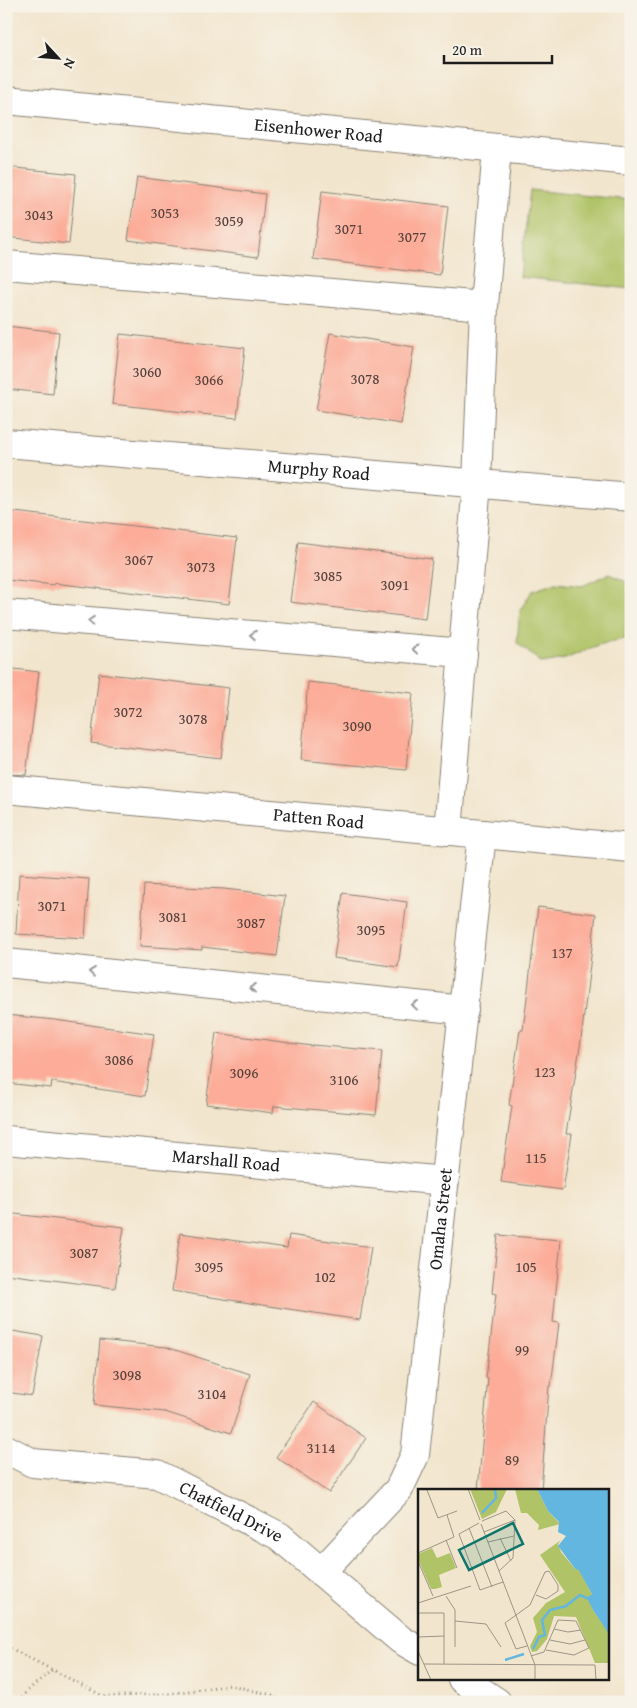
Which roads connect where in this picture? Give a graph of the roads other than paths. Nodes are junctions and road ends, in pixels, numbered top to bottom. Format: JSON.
{"nodes":[{"id":1,"x":6,"y":100,"type":"edge"},
{"id":2,"x":497,"y":148,"type":"junction"},
{"id":3,"x":631,"y":161,"type":"edge"},
{"id":4,"x":6,"y":265,"type":"edge"},
{"id":5,"x":484,"y":306,"type":"junction"},
{"id":6,"x":6,"y":443,"type":"edge"},
{"id":7,"x":477,"y":484,"type":"junction"},
{"id":8,"x":631,"y":497,"type":"edge"},
{"id":9,"x":6,"y":614,"type":"edge"},
{"id":10,"x":464,"y":653,"type":"junction"},
{"id":11,"x":6,"y":789,"type":"edge"},
{"id":12,"x":448,"y":831,"type":"junction"},
{"id":13,"x":482,"y":834,"type":"junction"},
{"id":14,"x":631,"y":848,"type":"edge"},
{"id":15,"x":6,"y":963,"type":"edge"},
{"id":16,"x":464,"y":1010,"type":"junction"},
{"id":17,"x":6,"y":1140,"type":"edge"},
{"id":18,"x":445,"y":1181,"type":"junction"},
{"id":19,"x":6,"y":1450,"type":"edge"},
{"id":20,"x":321,"y":1572,"type":"junction"},
{"id":21,"x":418,"y":1651,"type":"edge"},
{"id":22,"x":464,"y":1680,"type":"edge"},
{"id":23,"x":497,"y":1702,"type":"edge"}],
"edges":[{"from":1,"to":2,"type":"street","name":"Eisenhower Road"},
{"from":2,"to":3,"type":"street","name":"Eisenhower Road"},
{"from":2,"to":5,"type":"street"},
{"from":4,"to":5,"type":"street"},
{"from":5,"to":7,"type":"street"},
{"from":6,"to":7,"type":"street","name":"Murphy Road"},
{"from":7,"to":8,"type":"street","name":"Murphy Road"},
{"from":7,"to":10,"type":"street"},
{"from":10,"to":9,"type":"street","one_way":true},
{"from":10,"to":12,"type":"street"},
{"from":11,"to":12,"type":"street","name":"Patten Road"},
{"from":12,"to":13,"type":"street","name":"Patten Road"},
{"from":13,"to":14,"type":"street","name":"Patten Road"},
{"from":13,"to":16,"type":"street","name":"Omaha Street"},
{"from":16,"to":15,"type":"street","one_way":true},
{"from":16,"to":18,"type":"street","name":"Omaha Street"},
{"from":17,"to":18,"type":"street","name":"Marshall Road"},
{"from":18,"to":20,"type":"street","name":"Omaha Street"},
{"from":19,"to":20,"type":"street","name":"Chatfield Drive"},
{"from":20,"to":21,"type":"street","name":"Chatfield Drive"},
{"from":22,"to":23,"type":"street"}]}
